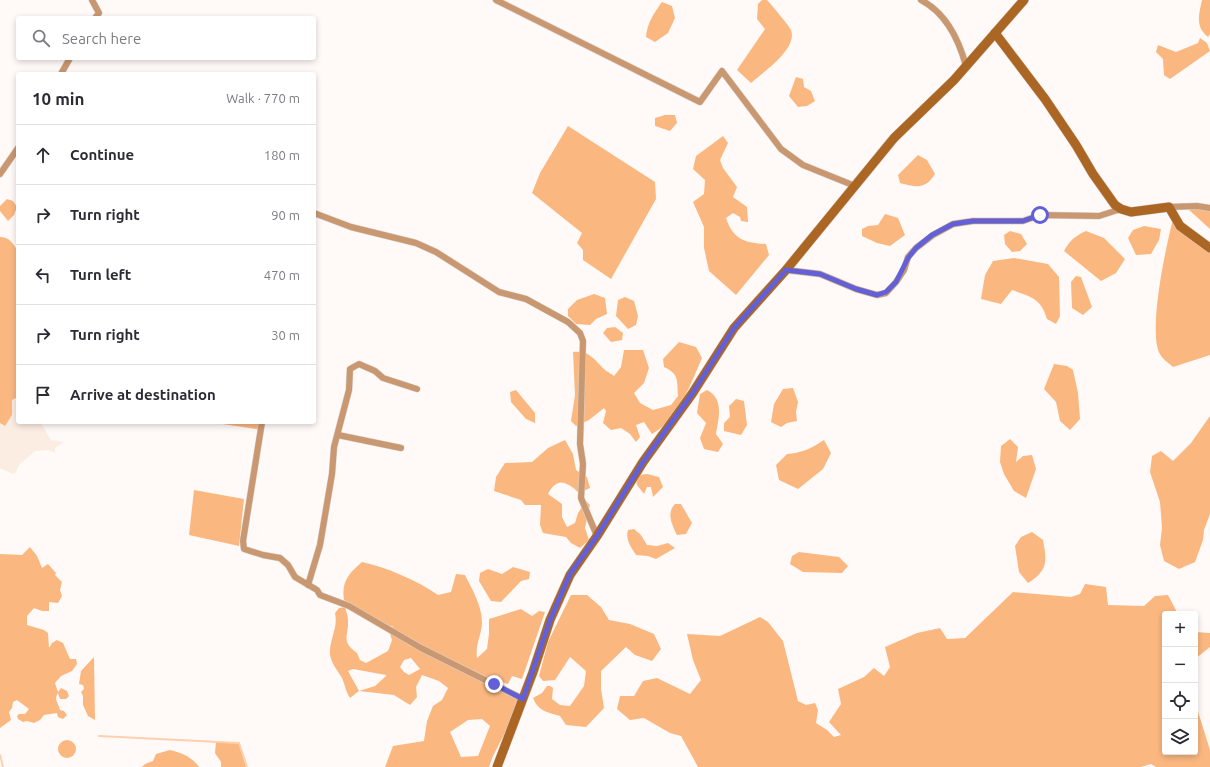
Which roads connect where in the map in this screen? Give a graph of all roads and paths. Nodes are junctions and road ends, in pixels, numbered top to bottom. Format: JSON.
{"nodes":[{"id":1,"x":92,"y":0,"type":"edge"},
{"id":2,"x":496,"y":0,"type":"edge"},
{"id":3,"x":921,"y":0,"type":"edge"},
{"id":4,"x":1024,"y":0,"type":"edge"},
{"id":5,"x":929,"y":3,"type":"edge"},
{"id":6,"x":97,"y":16,"type":"edge"},
{"id":7,"x":995,"y":33,"type":"junction"},
{"id":8,"x":69,"y":60,"type":"edge"},
{"id":9,"x":966,"y":66,"type":"junction"},
{"id":10,"x":61,"y":72,"type":"edge"},
{"id":11,"x":16,"y":151,"type":"edge"},
{"id":12,"x":0,"y":174,"type":"edge"},
{"id":13,"x":855,"y":186,"type":"junction"},
{"id":14,"x":1169,"y":207,"type":"junction"},
{"id":15,"x":1210,"y":208,"type":"edge"},
{"id":16,"x":1121,"y":209,"type":"junction"},
{"id":17,"x":316,"y":214,"type":"edge"},
{"id":18,"x":1210,"y":248,"type":"edge"},
{"id":19,"x":786,"y":270,"type":"junction"},
{"id":20,"x":417,"y":389,"type":"dead end"},
{"id":21,"x":262,"y":424,"type":"edge"},
{"id":22,"x":338,"y":435,"type":"junction"},
{"id":23,"x":402,"y":448,"type":"dead end"},
{"id":24,"x":597,"y":536,"type":"junction"},
{"id":25,"x":308,"y":585,"type":"junction"},
{"id":26,"x":523,"y":699,"type":"junction"},
{"id":27,"x":497,"y":767,"type":"edge"}],
"edges":[{"from":1,"to":6,"type":"street"},
{"from":2,"to":13,"type":"street"},
{"from":3,"to":5,"type":"street"},
{"from":4,"to":7,"type":"street"},
{"from":5,"to":9,"type":"street"},
{"from":7,"to":9,"type":"street"},
{"from":7,"to":16,"type":"street"},
{"from":8,"to":10,"type":"street"},
{"from":9,"to":13,"type":"street"},
{"from":11,"to":12,"type":"street"},
{"from":13,"to":19,"type":"street"},
{"from":14,"to":15,"type":"street"},
{"from":14,"to":16,"type":"street"},
{"from":14,"to":18,"type":"street"},
{"from":16,"to":19,"type":"street"},
{"from":17,"to":24,"type":"street"},
{"from":19,"to":24,"type":"street"},
{"from":20,"to":22,"type":"street"},
{"from":21,"to":25,"type":"street"},
{"from":22,"to":23,"type":"street"},
{"from":22,"to":25,"type":"street"},
{"from":24,"to":26,"type":"street"},
{"from":25,"to":26,"type":"street"},
{"from":26,"to":27,"type":"street"}]}
